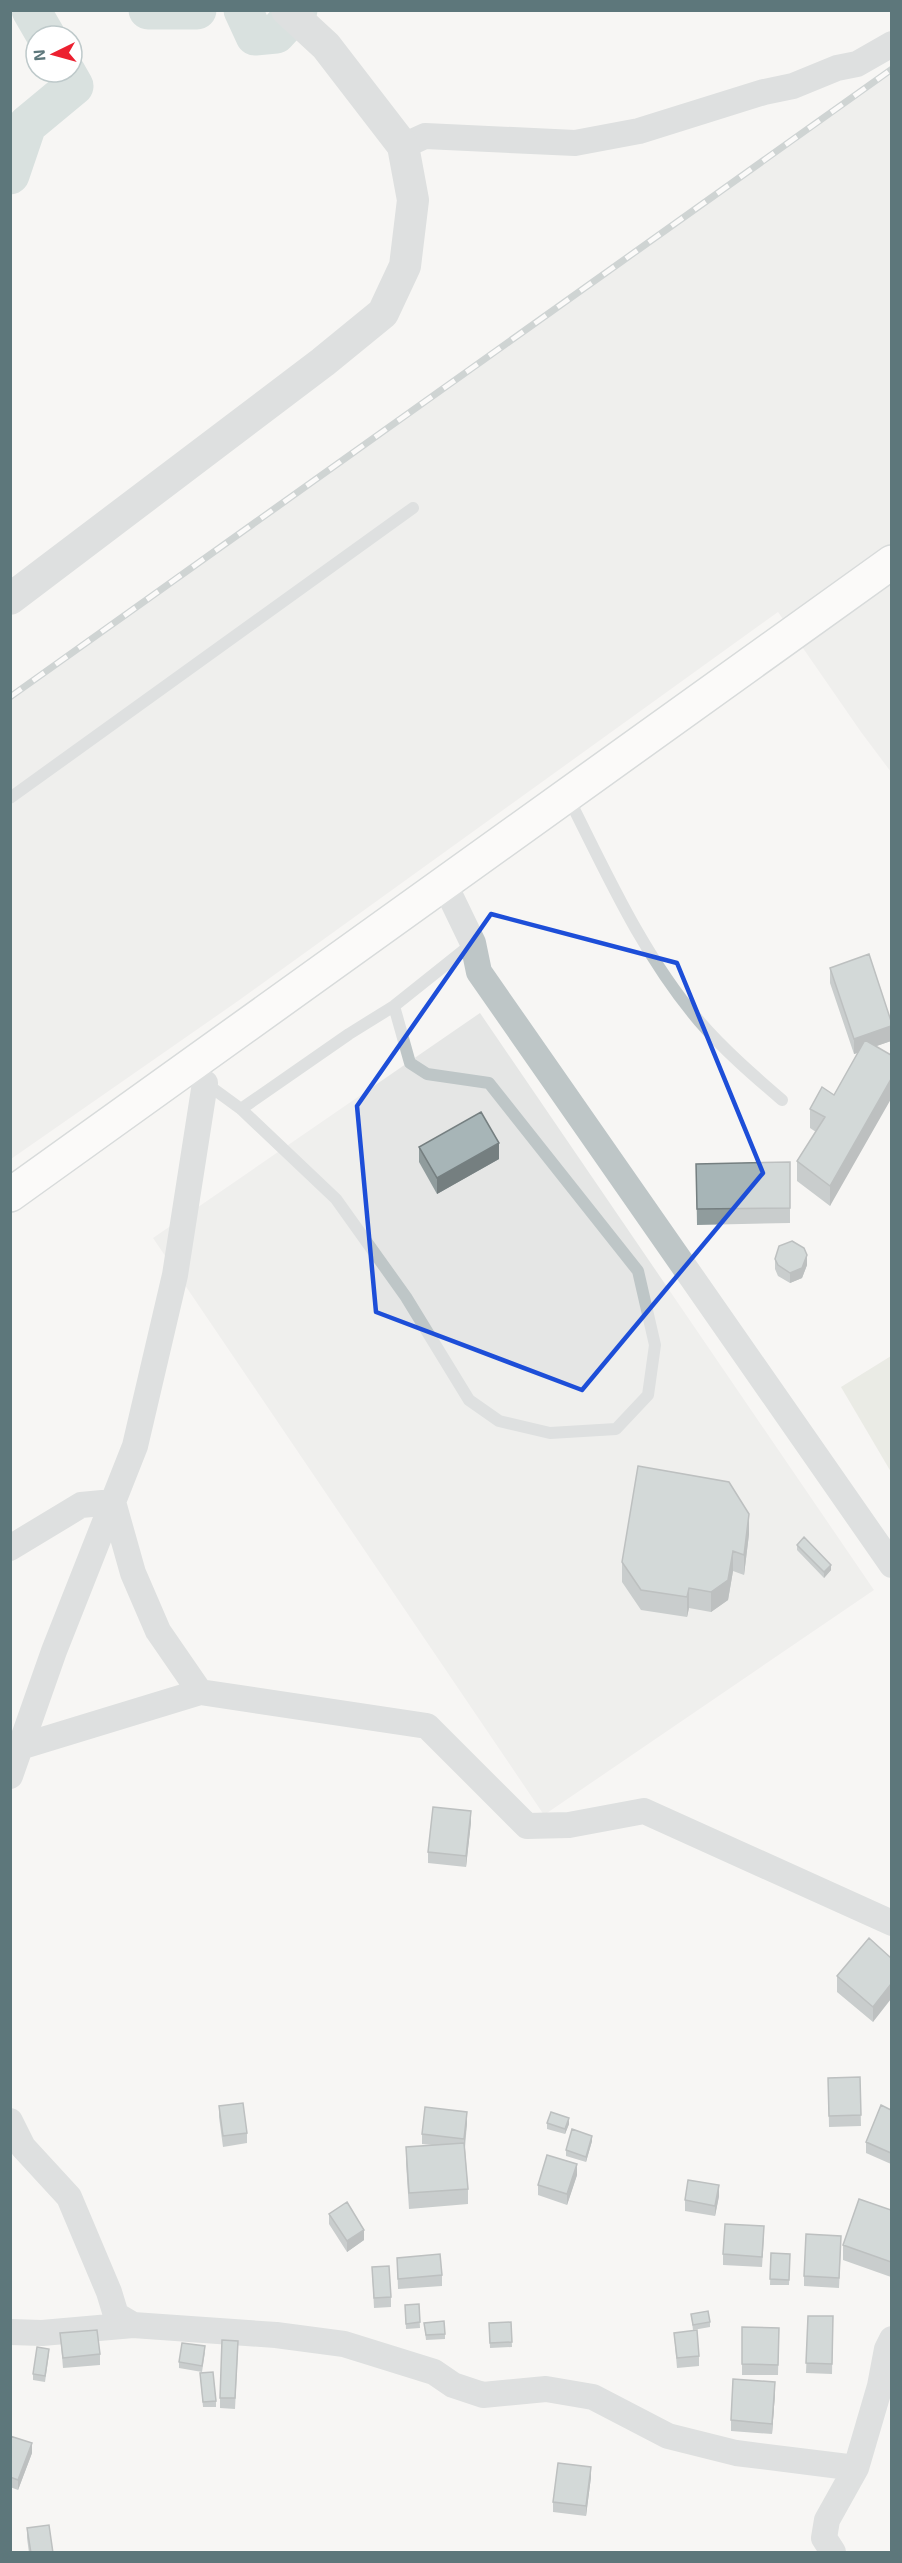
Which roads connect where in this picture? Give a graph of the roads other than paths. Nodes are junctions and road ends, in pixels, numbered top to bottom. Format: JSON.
{"nodes":[{"id":1,"x":295,"y":19,"type":"edge"},
{"id":2,"x":891,"y":44,"type":"edge"},
{"id":3,"x":403,"y":146,"type":"junction"},
{"id":4,"x":413,"y":508,"type":"dead end"},
{"id":5,"x":891,"y":562,"type":"edge"},
{"id":6,"x":10,"y":599,"type":"edge"},
{"id":7,"x":567,"y":795,"type":"junction"},
{"id":8,"x":10,"y":798,"type":"edge"},
{"id":9,"x":444,"y":883,"type":"junction"},
{"id":10,"x":473,"y":943,"type":"junction"},
{"id":11,"x":394,"y":1006,"type":"junction"},
{"id":12,"x":196,"y":1076,"type":"junction"},
{"id":13,"x":782,"y":1100,"type":"dead end"},
{"id":14,"x":241,"y":1109,"type":"junction"},
{"id":15,"x":10,"y":1196,"type":"edge"},
{"id":16,"x":112,"y":1502,"type":"junction"},
{"id":17,"x":10,"y":1548,"type":"edge"},
{"id":18,"x":891,"y":1565,"type":"edge"},
{"id":19,"x":200,"y":1692,"type":"junction"},
{"id":20,"x":15,"y":1748,"type":"edge"},
{"id":21,"x":10,"y":1776,"type":"edge"},
{"id":22,"x":891,"y":1923,"type":"edge"},
{"id":23,"x":10,"y":2121,"type":"edge"},
{"id":24,"x":133,"y":2325,"type":"junction"},
{"id":25,"x":10,"y":2332,"type":"edge"},
{"id":26,"x":891,"y":2339,"type":"edge"},
{"id":27,"x":856,"y":2468,"type":"junction"},
{"id":28,"x":833,"y":2553,"type":"edge"}],
"edges":[{"from":1,"to":3,"type":"street"},
{"from":2,"to":3,"type":"street"},
{"from":3,"to":6,"type":"street"},
{"from":4,"to":8,"type":"lane"},
{"from":5,"to":7,"type":"main road"},
{"from":7,"to":9,"type":"main road"},
{"from":7,"to":13,"type":"lane"},
{"from":9,"to":10,"type":"street"},
{"from":9,"to":12,"type":"main road"},
{"from":10,"to":11,"type":"lane"},
{"from":10,"to":18,"type":"street"},
{"from":11,"to":14,"type":"lane"},
{"from":11,"to":14,"type":"lane"},
{"from":12,"to":14,"type":"lane"},
{"from":12,"to":15,"type":"main road"},
{"from":12,"to":16,"type":"street"},
{"from":16,"to":17,"type":"street"},
{"from":16,"to":19,"type":"street"},
{"from":16,"to":20,"type":"street"},
{"from":19,"to":20,"type":"street"},
{"from":19,"to":22,"type":"street"},
{"from":20,"to":21,"type":"street"},
{"from":23,"to":24,"type":"street"},
{"from":24,"to":25,"type":"street"},
{"from":24,"to":27,"type":"street"},
{"from":26,"to":27,"type":"street"},
{"from":27,"to":28,"type":"street"}]}
